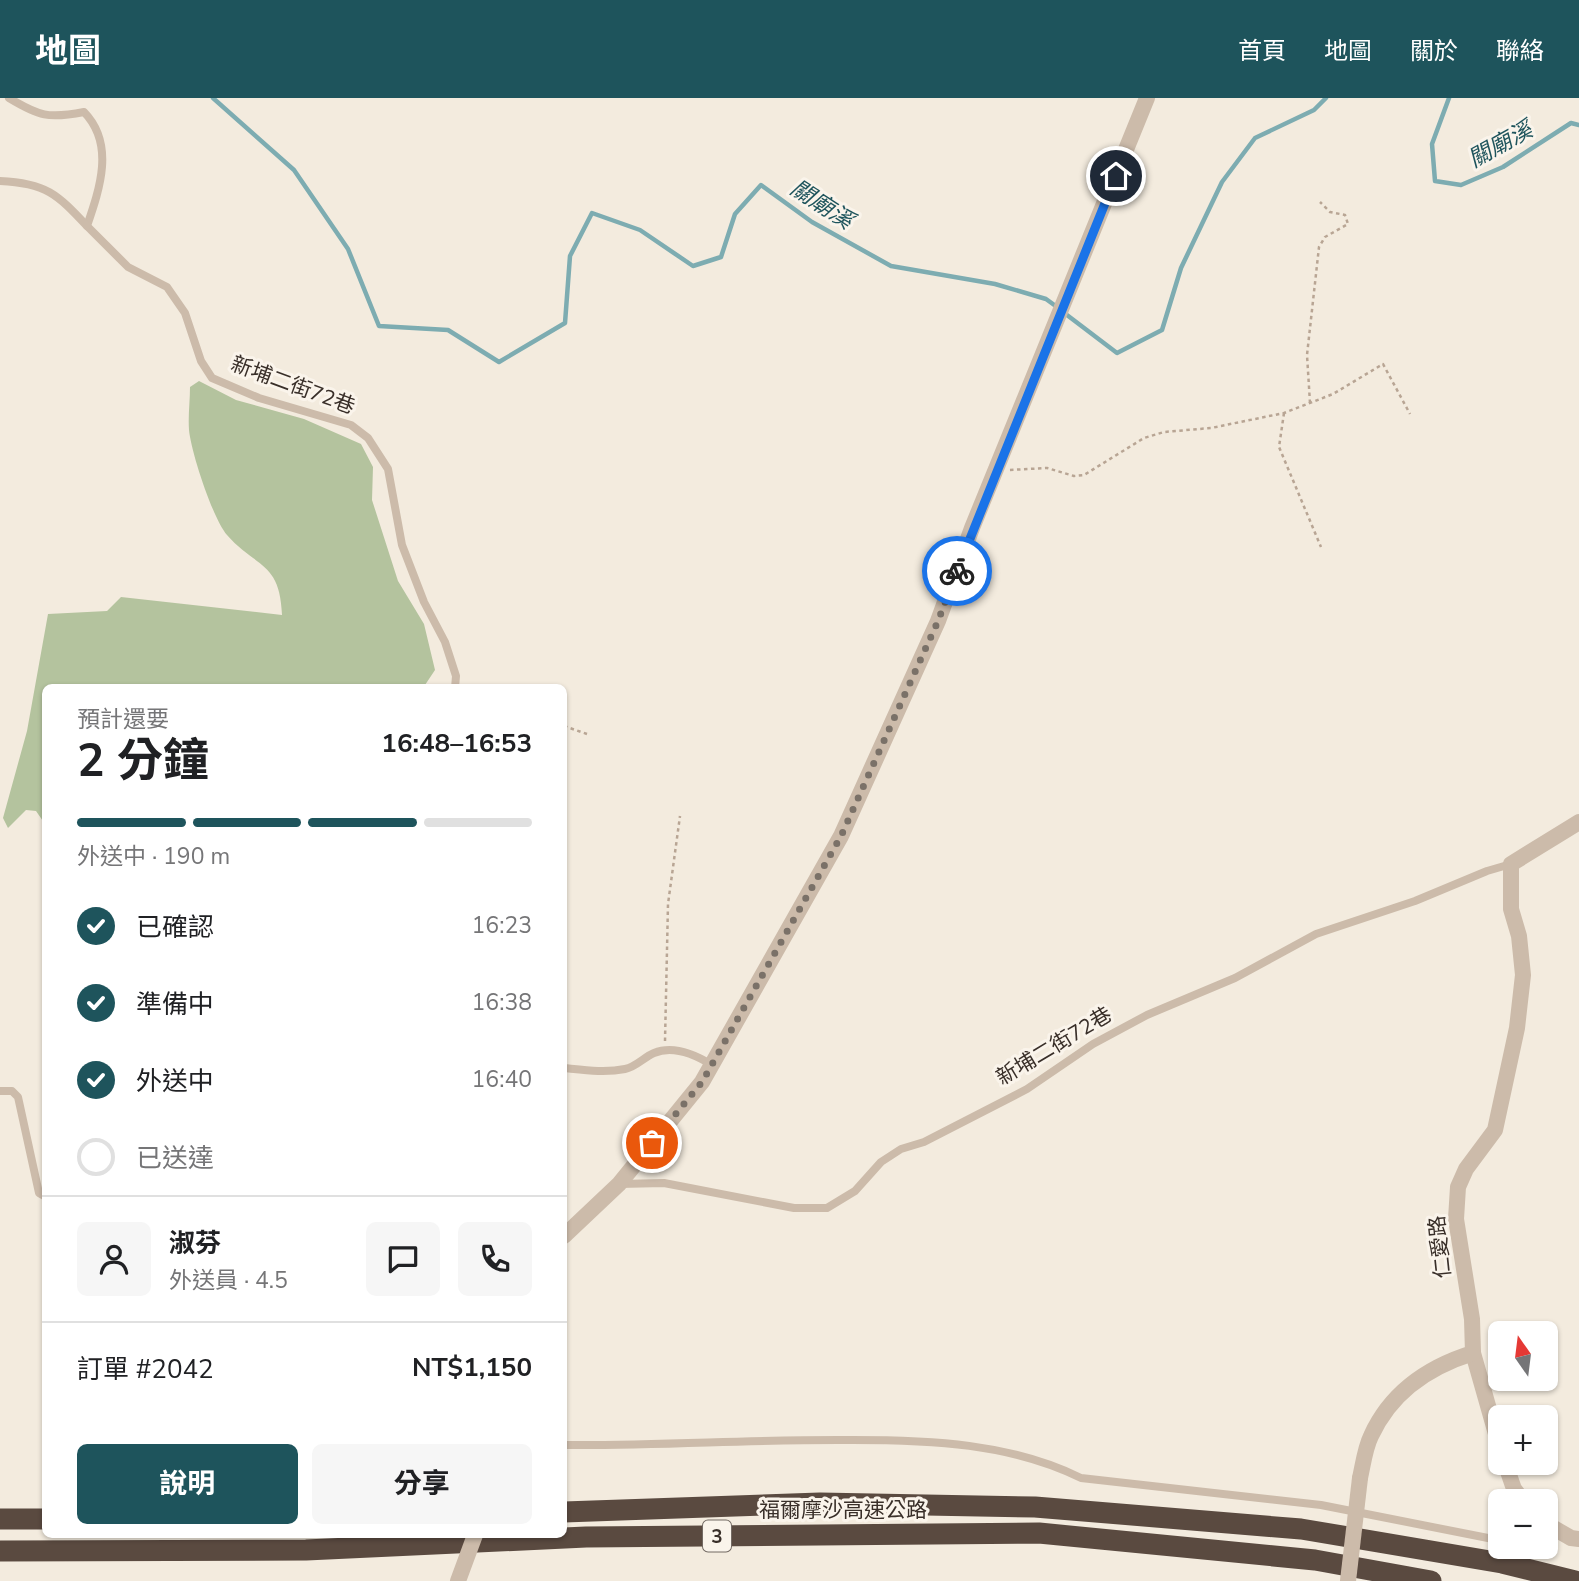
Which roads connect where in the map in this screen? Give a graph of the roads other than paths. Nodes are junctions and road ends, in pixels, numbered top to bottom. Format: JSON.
{"nodes":[{"id":1,"x":9,"y":98,"type":"edge"},
{"id":2,"x":1147,"y":98,"type":"edge"},
{"id":3,"x":0,"y":181,"type":"edge"},
{"id":4,"x":87,"y":226,"type":"junction"},
{"id":5,"x":455,"y":684,"type":"edge"},
{"id":6,"x":1579,"y":822,"type":"edge"},
{"id":7,"x":1511,"y":863,"type":"junction"},
{"id":8,"x":712,"y":1065,"type":"junction"},
{"id":9,"x":567,"y":1068,"type":"edge"},
{"id":10,"x":0,"y":1091,"type":"edge"},
{"id":11,"x":619,"y":1184,"type":"junction"},
{"id":12,"x":42,"y":1195,"type":"edge"},
{"id":13,"x":567,"y":1233,"type":"edge"},
{"id":14,"x":1473,"y":1353,"type":"junction"},
{"id":15,"x":1488,"y":1406,"type":"edge"},
{"id":16,"x":567,"y":1446,"type":"edge"},
{"id":17,"x":567,"y":1511,"type":"edge"},
{"id":18,"x":0,"y":1519,"type":"edge"},
{"id":19,"x":42,"y":1519,"type":"edge"},
{"id":20,"x":1558,"y":1530,"type":"edge"},
{"id":21,"x":474,"y":1538,"type":"edge"},
{"id":22,"x":564,"y":1538,"type":"edge"},
{"id":23,"x":567,"y":1538,"type":"edge"},
{"id":24,"x":1488,"y":1538,"type":"edge"},
{"id":25,"x":1579,"y":1539,"type":"edge"},
{"id":26,"x":0,"y":1551,"type":"edge"},
{"id":27,"x":458,"y":1581,"type":"edge"},
{"id":28,"x":1348,"y":1581,"type":"edge"},
{"id":29,"x":1431,"y":1581,"type":"edge"},
{"id":30,"x":1575,"y":1581,"type":"edge"}],
"edges":[{"from":1,"to":4,"type":"lane"},
{"from":2,"to":8,"type":"street"},
{"from":3,"to":4,"type":"lane","name":"新埔二街72巷"},
{"from":4,"to":5,"type":"lane","name":"新埔二街72巷"},
{"from":6,"to":7,"type":"street"},
{"from":7,"to":11,"type":"lane","name":"新埔二街72巷"},
{"from":7,"to":14,"type":"street","name":"仁愛路"},
{"from":8,"to":9,"type":"lane"},
{"from":8,"to":11,"type":"street"},
{"from":10,"to":12,"type":"lane"},
{"from":11,"to":13,"type":"street"},
{"from":14,"to":15,"type":"street","name":"仁愛路"},
{"from":14,"to":28,"type":"street","bridge":true},
{"from":16,"to":24,"type":"lane"},
{"from":17,"to":30,"type":"highway","name":"福爾摩沙高速公路","number":"3"},
{"from":18,"to":19,"type":"highway"},
{"from":20,"to":25,"type":"street"},
{"from":21,"to":27,"type":"street","bridge":true},
{"from":22,"to":26,"type":"highway","name":"福爾摩沙高速公路","number":"3"},
{"from":23,"to":29,"type":"highway","name":"福爾摩沙高速公路","number":"3"}]}
